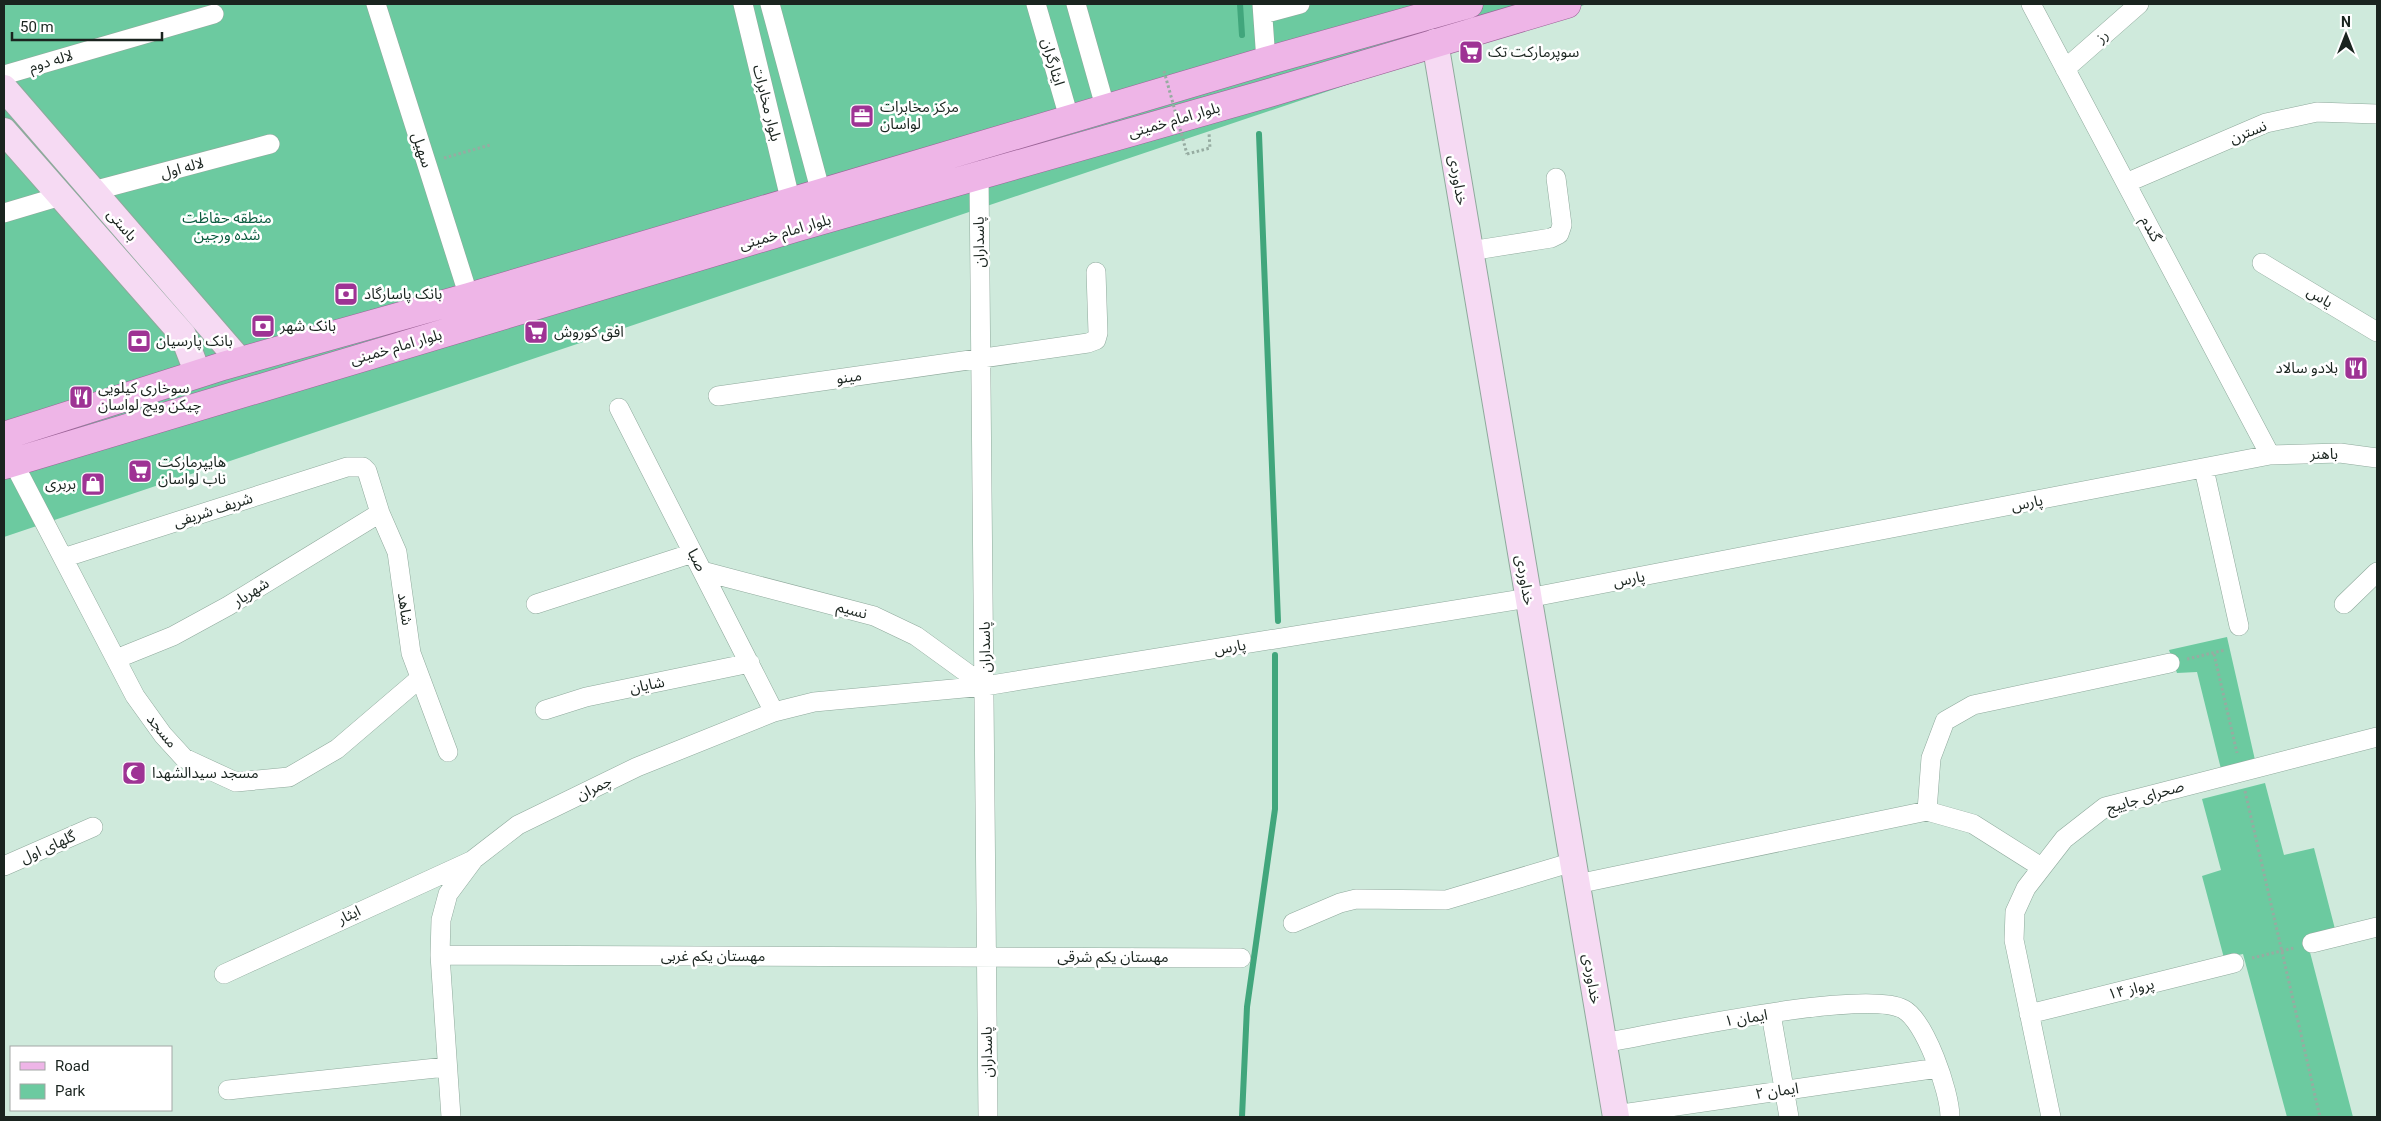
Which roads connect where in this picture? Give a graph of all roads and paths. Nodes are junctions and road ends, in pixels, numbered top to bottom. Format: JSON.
{"nodes":[{"id":1,"x":376,"y":4,"type":"edge"},
{"id":2,"x":743,"y":4,"type":"edge"},
{"id":3,"x":770,"y":4,"type":"edge"},
{"id":4,"x":1036,"y":4,"type":"edge"},
{"id":5,"x":1076,"y":4,"type":"edge"},
{"id":6,"x":1300,"y":4,"type":"edge"},
{"id":7,"x":1469,"y":4,"type":"edge"},
{"id":8,"x":1567,"y":4,"type":"edge"},
{"id":9,"x":2031,"y":4,"type":"edge"},
{"id":10,"x":2139,"y":4,"type":"edge"},
{"id":11,"x":1263,"y":9,"type":"edge"},
{"id":12,"x":214,"y":14,"type":"dead end"},
{"id":13,"x":1435,"y":42,"type":"junction"},
{"id":14,"x":1266,"y":61,"type":"junction"},
{"id":15,"x":2065,"y":69,"type":"junction"},
{"id":16,"x":1164,"y":71,"type":"dead end"},
{"id":17,"x":4,"y":75,"type":"edge"},
{"id":18,"x":4,"y":88,"type":"edge"},
{"id":19,"x":1106,"y":110,"type":"junction"},
{"id":20,"x":2377,"y":114,"type":"edge"},
{"id":21,"x":1070,"y":121,"type":"junction"},
{"id":22,"x":4,"y":131,"type":"edge"},
{"id":23,"x":270,"y":144,"type":"dead end"},
{"id":24,"x":490,"y":145,"type":"dead end"},
{"id":25,"x":1210,"y":148,"type":"dead end"},
{"id":26,"x":426,"y":163,"type":"junction"},
{"id":27,"x":979,"y":176,"type":"junction"},
{"id":28,"x":1556,"y":178,"type":"dead end"},
{"id":29,"x":2126,"y":183,"type":"junction"},
{"id":30,"x":93,"y":192,"type":"junction"},
{"id":31,"x":61,"y":196,"type":"junction"},
{"id":32,"x":824,"y":207,"type":"junction"},
{"id":33,"x":4,"y":212,"type":"edge"},
{"id":34,"x":794,"y":215,"type":"junction"},
{"id":35,"x":1470,"y":251,"type":"junction"},
{"id":36,"x":2262,"y":263,"type":"dead end"},
{"id":37,"x":1096,"y":272,"type":"dead end"},
{"id":38,"x":469,"y":297,"type":"junction"},
{"id":39,"x":2377,"y":332,"type":"edge"},
{"id":40,"x":981,"y":358,"type":"junction"},
{"id":41,"x":240,"y":361,"type":"junction"},
{"id":42,"x":198,"y":374,"type":"junction"},
{"id":43,"x":718,"y":396,"type":"dead end"},
{"id":44,"x":619,"y":408,"type":"dead end"},
{"id":45,"x":4,"y":436,"type":"edge"},
{"id":46,"x":2270,"y":455,"type":"junction"},
{"id":47,"x":2377,"y":458,"type":"edge"},
{"id":48,"x":8,"y":464,"type":"edge"},
{"id":49,"x":363,"y":467,"type":"joint"},
{"id":50,"x":2204,"y":469,"type":"junction"},
{"id":51,"x":380,"y":513,"type":"junction"},
{"id":52,"x":693,"y":552,"type":"junction"},
{"id":53,"x":63,"y":558,"type":"junction"},
{"id":54,"x":702,"y":571,"type":"junction"},
{"id":55,"x":2377,"y":572,"type":"edge"},
{"id":56,"x":1528,"y":598,"type":"junction"},
{"id":57,"x":536,"y":604,"type":"dead end"},
{"id":58,"x":2344,"y":604,"type":"dead end"},
{"id":59,"x":2239,"y":626,"type":"dead end"},
{"id":60,"x":2225,"y":650,"type":"dead end"},
{"id":61,"x":2214,"y":654,"type":"junction"},
{"id":62,"x":116,"y":659,"type":"junction"},
{"id":63,"x":750,"y":663,"type":"junction"},
{"id":64,"x":2170,"y":663,"type":"joint"},
{"id":65,"x":419,"y":679,"type":"junction"},
{"id":66,"x":985,"y":686,"type":"junction"},
{"id":67,"x":545,"y":710,"type":"dead end"},
{"id":68,"x":774,"y":712,"type":"junction"},
{"id":69,"x":2377,"y":737,"type":"edge"},
{"id":70,"x":448,"y":752,"type":"dead end"},
{"id":71,"x":2241,"y":771,"type":"junction"},
{"id":72,"x":1927,"y":811,"type":"junction"},
{"id":73,"x":93,"y":827,"type":"dead end"},
{"id":74,"x":474,"y":859,"type":"junction"},
{"id":75,"x":4,"y":866,"type":"edge"},
{"id":76,"x":2041,"y":867,"type":"junction"},
{"id":77,"x":1575,"y":873,"type":"junction"},
{"id":78,"x":1293,"y":923,"type":"dead end"},
{"id":79,"x":2377,"y":927,"type":"edge"},
{"id":80,"x":2312,"y":943,"type":"joint"},
{"id":81,"x":2282,"y":951,"type":"junction"},
{"id":82,"x":440,"y":954,"type":"junction"},
{"id":83,"x":986,"y":956,"type":"junction"},
{"id":84,"x":1241,"y":958,"type":"dead end"},
{"id":85,"x":2234,"y":963,"type":"joint"},
{"id":86,"x":224,"y":974,"type":"dead end"},
{"id":87,"x":1770,"y":1014,"type":"junction"},
{"id":88,"x":2029,"y":1014,"type":"junction"},
{"id":89,"x":1603,"y":1043,"type":"junction"},
{"id":90,"x":446,"y":1067,"type":"junction"},
{"id":91,"x":1938,"y":1068,"type":"junction"},
{"id":92,"x":228,"y":1090,"type":"dead end"},
{"id":93,"x":1784,"y":1090,"type":"junction"},
{"id":94,"x":1616,"y":1116,"type":"edge"},
{"id":95,"x":451,"y":1117,"type":"edge"},
{"id":96,"x":988,"y":1117,"type":"edge"},
{"id":97,"x":1789,"y":1117,"type":"edge"},
{"id":98,"x":1950,"y":1117,"type":"edge"},
{"id":99,"x":2051,"y":1117,"type":"edge"},
{"id":100,"x":2320,"y":1117,"type":"edge"}],
"edges":[{"from":1,"to":26,"type":"street","name":"سهیل"},
{"from":2,"to":34,"type":"street","name":"بلوار مخابرات"},
{"from":3,"to":32,"type":"street","name":"بلوار مخابرات"},
{"from":4,"to":21,"type":"street","name":"ایثارگران"},
{"from":5,"to":19,"type":"street"},
{"from":6,"to":11,"type":"street"},
{"from":7,"to":14,"type":"main road","name":"بلوار امام خمینی"},
{"from":8,"to":13,"type":"main road","name":"بلوار امام خمینی"},
{"from":9,"to":15,"type":"street","name":"گندم"},
{"from":10,"to":15,"type":"street","name":"رز"},
{"from":11,"to":14,"type":"street"},
{"from":12,"to":17,"type":"street","name":"لاله دوم"},
{"from":13,"to":27,"type":"main road","name":"بلوار امام خمینی"},
{"from":13,"to":35,"type":"street","name":"خداوردی"},
{"from":14,"to":19,"type":"main road","name":"بلوار امام خمینی"},
{"from":15,"to":29,"type":"street","name":"گندم"},
{"from":16,"to":25,"type":"path","bridge":true},
{"from":18,"to":30,"type":"street","name":"باستی"},
{"from":19,"to":21,"type":"main road","name":"بلوار امام خمینی"},
{"from":20,"to":29,"type":"street","name":"نسترن"},
{"from":21,"to":32,"type":"main road","name":"بلوار امام خمینی"},
{"from":22,"to":31,"type":"street","name":"باستی"},
{"from":23,"to":30,"type":"street","name":"لاله اول"},
{"from":24,"to":26,"type":"path"},
{"from":26,"to":38,"type":"street","name":"سهیل"},
{"from":27,"to":32,"type":"main road","name":"بلوار امام خمینی"},
{"from":27,"to":40,"type":"street","name":"پاسداران"},
{"from":28,"to":35,"type":"street"},
{"from":29,"to":46,"type":"street","name":"گندم"},
{"from":30,"to":41,"type":"street","name":"باستی"},
{"from":31,"to":33,"type":"street"},
{"from":31,"to":42,"type":"street","name":"باستی"},
{"from":32,"to":34,"type":"main road","name":"بلوار امام خمینی"},
{"from":34,"to":38,"type":"main road","name":"بلوار امام خمینی"},
{"from":34,"to":48,"type":"main road","name":"بلوار امام خمینی"},
{"from":35,"to":56,"type":"street","name":"خداوردی"},
{"from":36,"to":39,"type":"street","name":"یاس"},
{"from":37,"to":40,"type":"street","name":"مینو"},
{"from":38,"to":41,"type":"main road","name":"بلوار امام خمینی"},
{"from":40,"to":43,"type":"street","name":"مینو"},
{"from":40,"to":66,"type":"street","name":"پاسداران"},
{"from":41,"to":42,"type":"main road","name":"بلوار امام خمینی"},
{"from":42,"to":45,"type":"main road","name":"بلوار امام خمینی"},
{"from":44,"to":52,"type":"street","name":"صبا"},
{"from":46,"to":47,"type":"street","name":"باهنر"},
{"from":46,"to":50,"type":"street","name":"پارس"},
{"from":48,"to":53,"type":"street","name":"مسجد"},
{"from":49,"to":51,"type":"street","name":"شاهد"},
{"from":49,"to":53,"type":"street","name":"شریف شریفی"},
{"from":50,"to":56,"type":"street","name":"پارس"},
{"from":50,"to":59,"type":"street"},
{"from":51,"to":62,"type":"street","name":"شهریار"},
{"from":51,"to":65,"type":"street","name":"شاهد"},
{"from":52,"to":54,"type":"street","name":"صبا"},
{"from":52,"to":57,"type":"street"},
{"from":53,"to":62,"type":"street","name":"مسجد"},
{"from":54,"to":63,"type":"street","name":"صبا"},
{"from":54,"to":66,"type":"street","name":"نسیم"},
{"from":55,"to":58,"type":"street"},
{"from":56,"to":66,"type":"street","name":"پارس"},
{"from":56,"to":77,"type":"street","name":"خداوردی"},
{"from":60,"to":61,"type":"path"},
{"from":61,"to":64,"type":"path"},
{"from":61,"to":71,"type":"path"},
{"from":62,"to":65,"type":"street","name":"مسجد"},
{"from":63,"to":67,"type":"street","name":"شایان"},
{"from":63,"to":68,"type":"street","name":"صبا"},
{"from":64,"to":72,"type":"street"},
{"from":65,"to":70,"type":"street","name":"شاهد"},
{"from":66,"to":68,"type":"street","name":"چمران"},
{"from":66,"to":83,"type":"street","name":"پاسداران"},
{"from":68,"to":74,"type":"street","name":"چمران"},
{"from":69,"to":71,"type":"street","name":"صحرای جاییج"},
{"from":71,"to":76,"type":"street","name":"صحرای جاییج"},
{"from":71,"to":81,"type":"path"},
{"from":72,"to":76,"type":"street"},
{"from":72,"to":77,"type":"street"},
{"from":73,"to":75,"type":"street","name":"گلهای اول"},
{"from":74,"to":82,"type":"street","name":"چمران"},
{"from":74,"to":86,"type":"street","name":"ایثار"},
{"from":76,"to":88,"type":"street","name":"صحرای جاییج"},
{"from":77,"to":78,"type":"street"},
{"from":77,"to":89,"type":"street","name":"خداوردی"},
{"from":79,"to":80,"type":"street"},
{"from":80,"to":81,"type":"path"},
{"from":81,"to":85,"type":"path"},
{"from":81,"to":100,"type":"path"},
{"from":82,"to":83,"type":"street","name":"مهستان یکم غربی"},
{"from":82,"to":90,"type":"street","name":"چمران"},
{"from":83,"to":84,"type":"street","name":"مهستان یکم شرقی"},
{"from":83,"to":96,"type":"street","name":"پاسداران"},
{"from":85,"to":88,"type":"street","name":"پرواز ۱۴"},
{"from":87,"to":89,"type":"street","name":"ایمان ۱"},
{"from":87,"to":91,"type":"street","name":"ایمان ۱"},
{"from":87,"to":93,"type":"street"},
{"from":88,"to":99,"type":"street","name":"صحرای جاییج"},
{"from":89,"to":94,"type":"street","name":"خداوردی"},
{"from":90,"to":92,"type":"street"},
{"from":90,"to":95,"type":"street","name":"چمران"},
{"from":91,"to":93,"type":"street","name":"ایمان ۲"},
{"from":91,"to":98,"type":"street"},
{"from":93,"to":94,"type":"street","name":"ایمان ۲"},
{"from":93,"to":97,"type":"street"}]}
